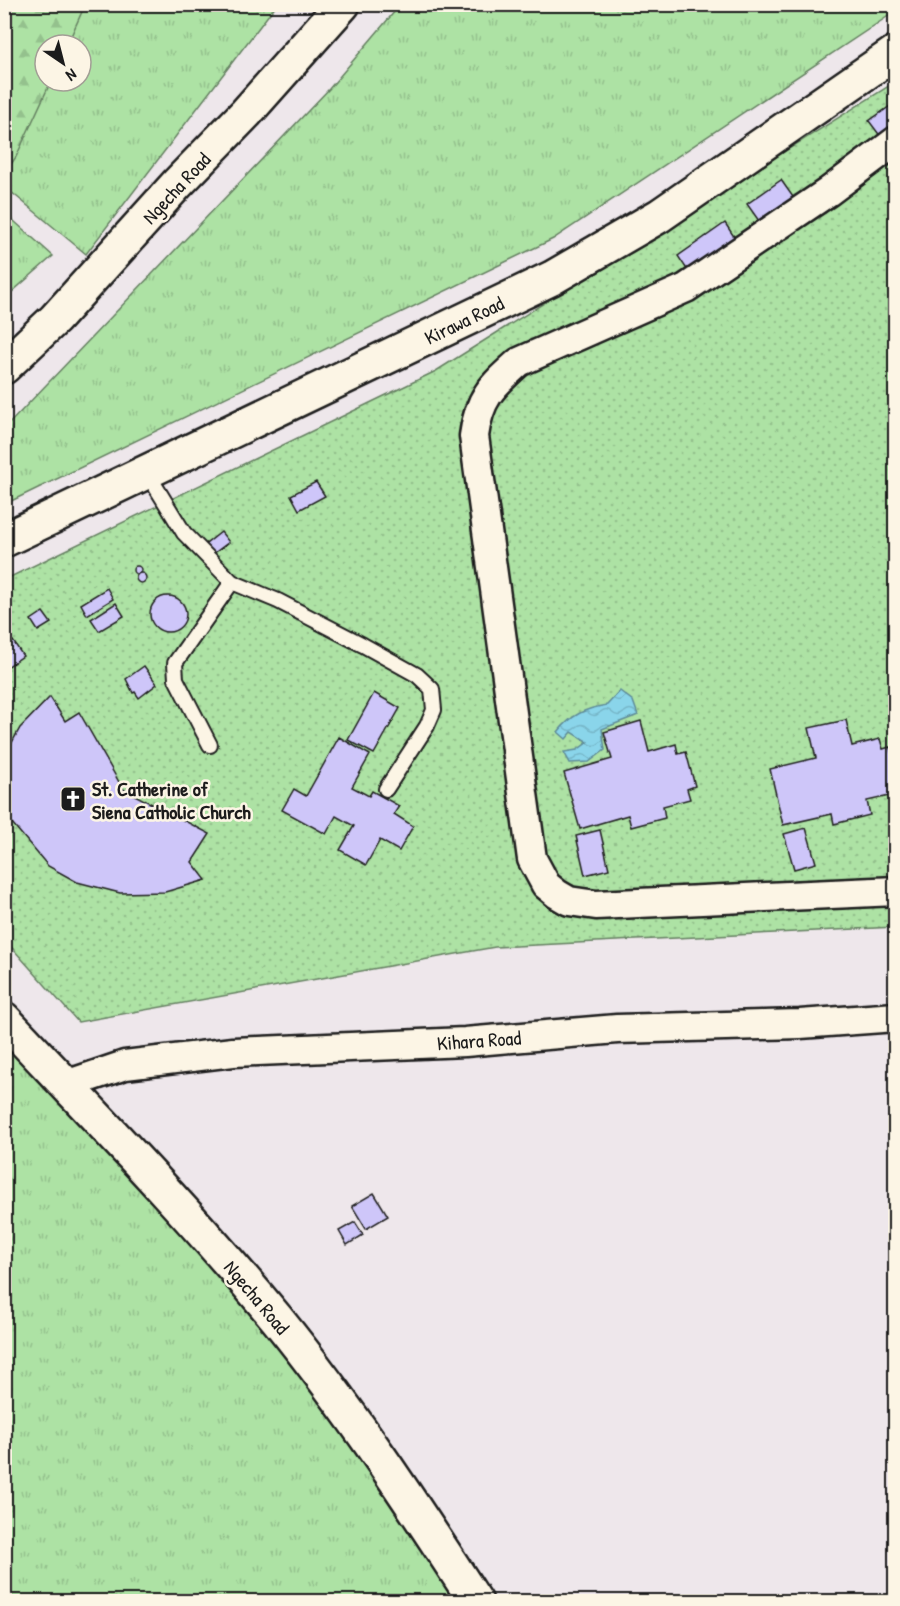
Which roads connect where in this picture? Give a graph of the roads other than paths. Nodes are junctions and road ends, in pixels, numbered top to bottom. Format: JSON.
{"nodes":[{"id":1,"x":343,"y":4,"type":"edge"},
{"id":2,"x":896,"y":52,"type":"edge"},
{"id":3,"x":896,"y":141,"type":"edge"},
{"id":4,"x":4,"y":367,"type":"edge"},
{"id":5,"x":146,"y":471,"type":"junction"},
{"id":6,"x":4,"y":540,"type":"edge"},
{"id":7,"x":232,"y":582,"type":"junction"},
{"id":8,"x":210,"y":745,"type":"dead end"},
{"id":9,"x":386,"y":789,"type":"dead end"},
{"id":10,"x":896,"y":891,"type":"edge"},
{"id":11,"x":896,"y":1017,"type":"edge"},
{"id":12,"x":4,"y":1019,"type":"edge"},
{"id":13,"x":66,"y":1085,"type":"junction"},
{"id":14,"x":476,"y":1602,"type":"edge"}],
"edges":[{"from":1,"to":4,"type":"main road","name":"Ngecha Road"},
{"from":2,"to":5,"type":"main road","name":"Kirawa Road"},
{"from":3,"to":10,"type":"street"},
{"from":5,"to":6,"type":"main road","name":"Kirawa Road"},
{"from":5,"to":7,"type":"lane"},
{"from":7,"to":8,"type":"lane"},
{"from":7,"to":9,"type":"lane"},
{"from":11,"to":13,"type":"street","name":"Kihara Road"},
{"from":12,"to":13,"type":"main road","name":"Ngecha Road"},
{"from":13,"to":14,"type":"main road","name":"Ngecha Road"}]}
